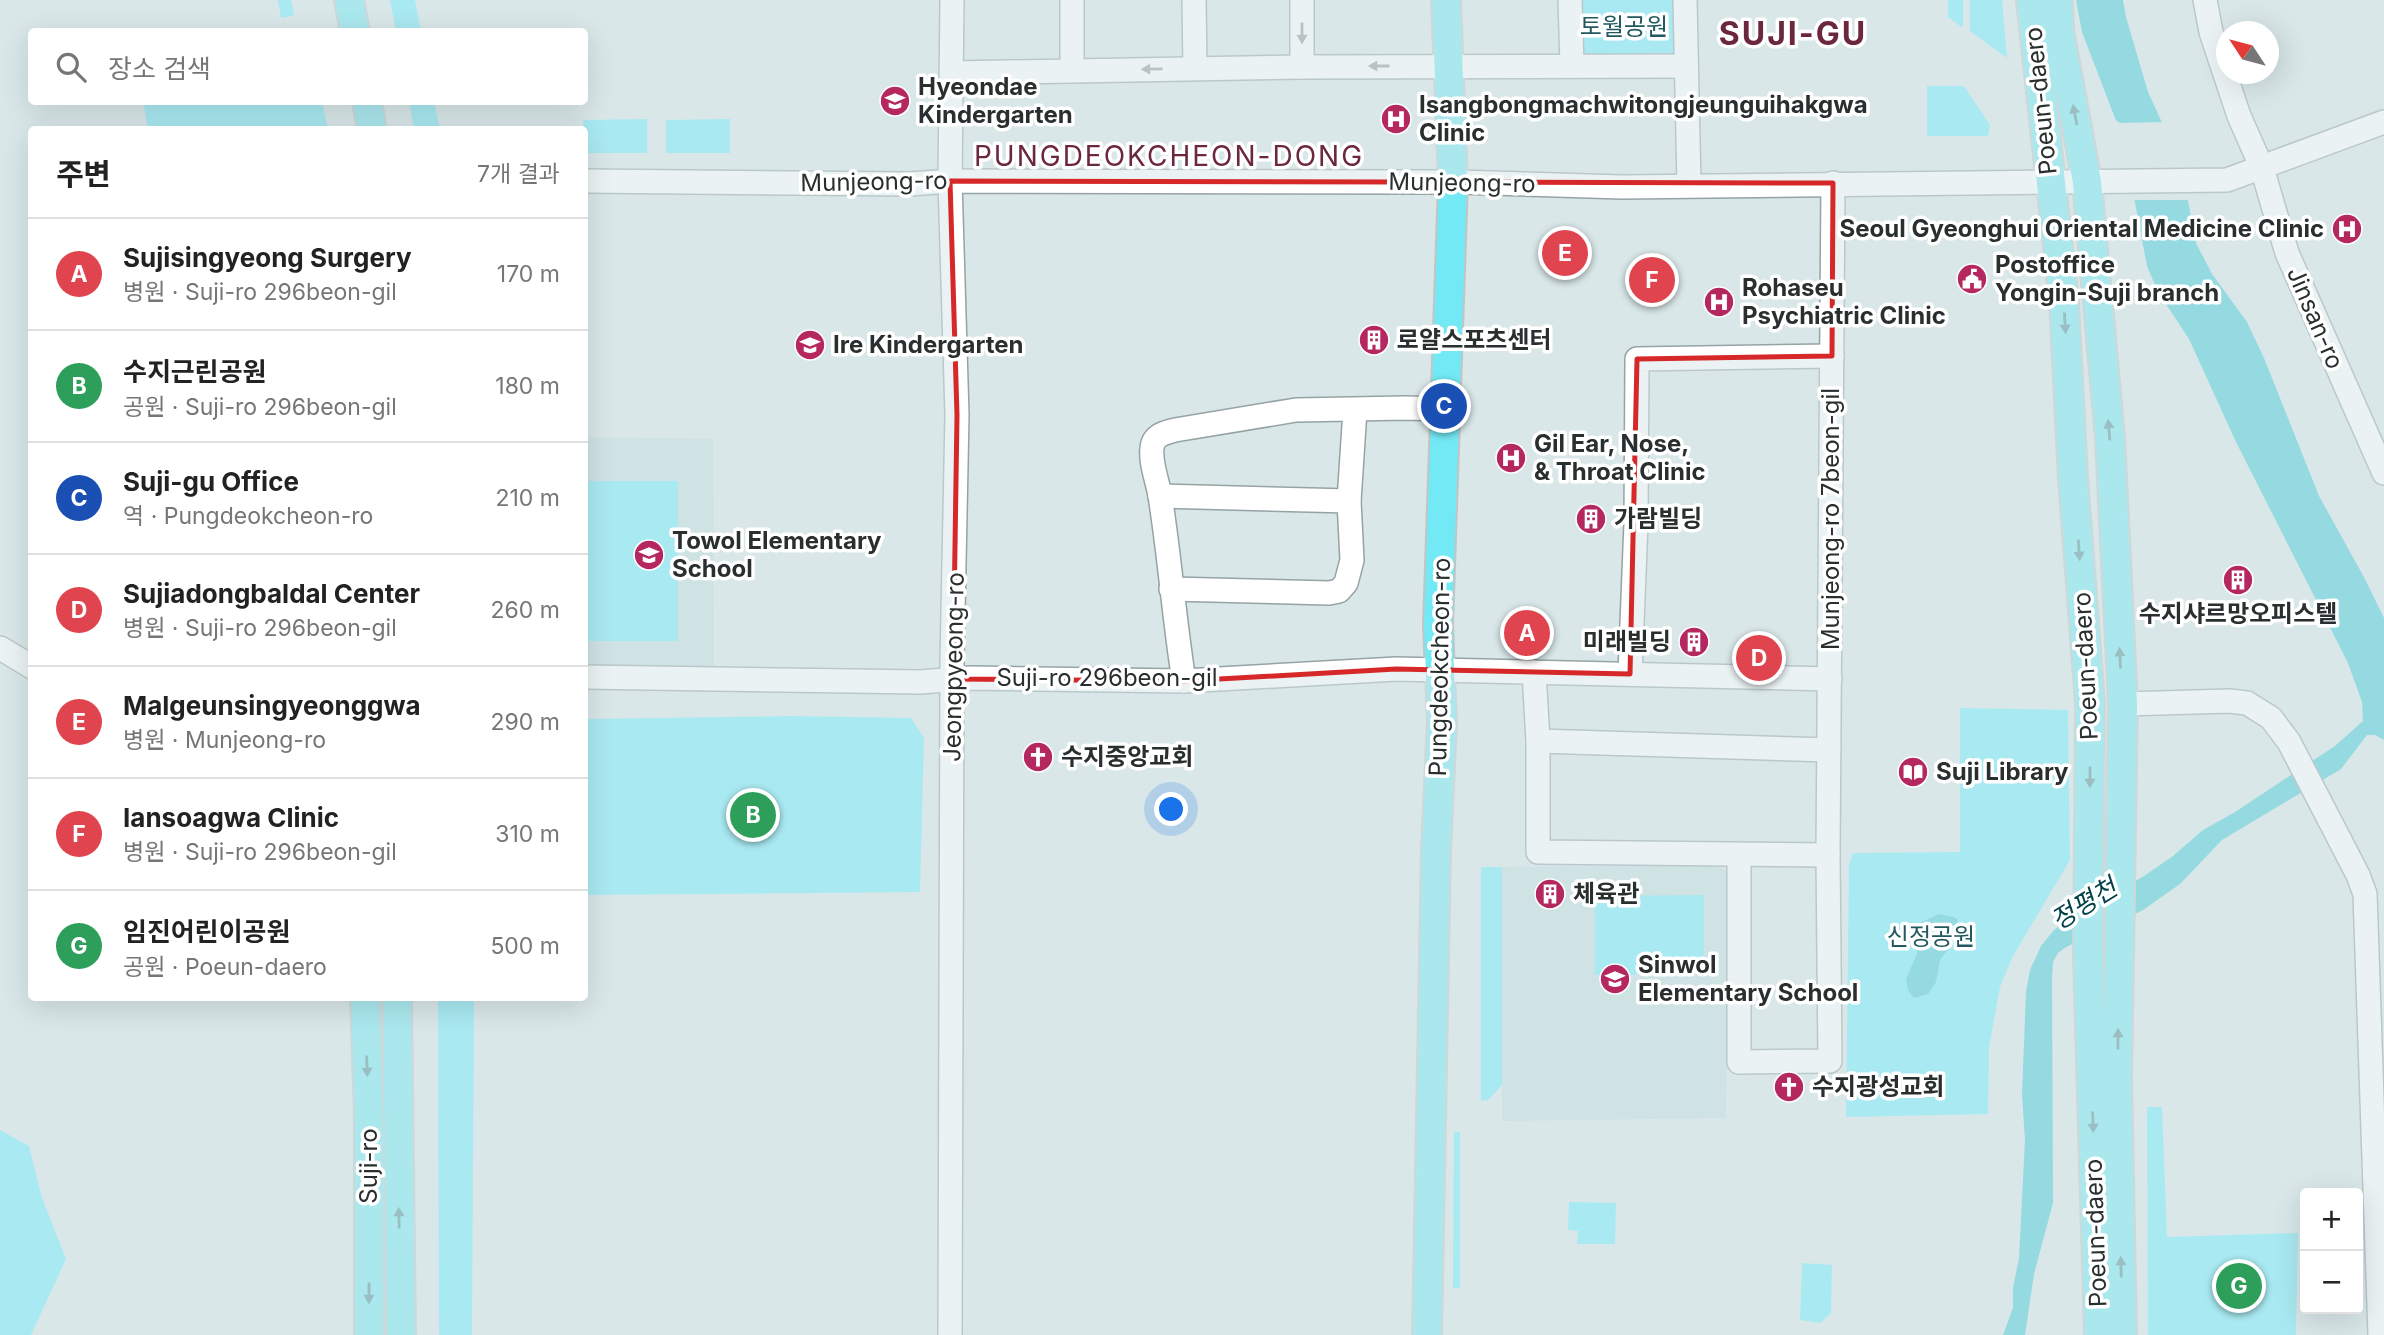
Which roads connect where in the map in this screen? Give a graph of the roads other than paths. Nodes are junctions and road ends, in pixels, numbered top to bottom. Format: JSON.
{"nodes":[{"id":1,"x":349,"y":0,"type":"edge"},
{"id":2,"x":952,"y":0,"type":"edge"},
{"id":3,"x":1072,"y":0,"type":"edge"},
{"id":4,"x":1195,"y":0,"type":"edge"},
{"id":5,"x":1302,"y":0,"type":"edge"},
{"id":6,"x":1446,"y":0,"type":"edge"},
{"id":7,"x":1570,"y":0,"type":"edge"},
{"id":8,"x":1685,"y":0,"type":"edge"},
{"id":9,"x":2031,"y":0,"type":"edge"},
{"id":10,"x":2058,"y":0,"type":"edge"},
{"id":11,"x":2205,"y":0,"type":"edge"},
{"id":12,"x":354,"y":28,"type":"edge"},
{"id":13,"x":1572,"y":64,"type":"junction"},
{"id":14,"x":1447,"y":66,"type":"junction"},
{"id":15,"x":1686,"y":66,"type":"junction"},
{"id":16,"x":1302,"y":67,"type":"junction"},
{"id":17,"x":1195,"y":68,"type":"junction"},
{"id":18,"x":1072,"y":70,"type":"junction"},
{"id":19,"x":952,"y":73,"type":"junction"},
{"id":20,"x":368,"y":105,"type":"edge"},
{"id":21,"x":2384,"y":122,"type":"edge"},
{"id":22,"x":371,"y":126,"type":"edge"},
{"id":23,"x":2262,"y":168,"type":"junction"},
{"id":24,"x":588,"y":181,"type":"edge"},
{"id":25,"x":950,"y":181,"type":"junction"},
{"id":26,"x":1453,"y":182,"type":"junction"},
{"id":27,"x":2049,"y":182,"type":"junction"},
{"id":28,"x":2087,"y":182,"type":"junction"},
{"id":29,"x":1833,"y":183,"type":"junction"},
{"id":30,"x":1689,"y":185,"type":"junction"},
{"id":31,"x":1832,"y":356,"type":"junction"},
{"id":32,"x":1445,"y":409,"type":"junction"},
{"id":33,"x":1356,"y":410,"type":"junction"},
{"id":34,"x":2384,"y":473,"type":"edge"},
{"id":35,"x":1160,"y":496,"type":"junction"},
{"id":36,"x":1349,"y":501,"type":"junction"},
{"id":37,"x":1171,"y":589,"type":"junction"},
{"id":38,"x":0,"y":648,"type":"edge"},
{"id":39,"x":28,"y":665,"type":"edge"},
{"id":40,"x":1440,"y":670,"type":"junction"},
{"id":41,"x":1534,"y":672,"type":"junction"},
{"id":42,"x":1630,"y":674,"type":"junction"},
{"id":43,"x":588,"y":677,"type":"edge"},
{"id":44,"x":953,"y":679,"type":"junction"},
{"id":45,"x":1830,"y":680,"type":"junction"},
{"id":46,"x":1184,"y":681,"type":"junction"},
{"id":47,"x":2123,"y":704,"type":"junction"},
{"id":48,"x":1538,"y":741,"type":"junction"},
{"id":49,"x":1829,"y":750,"type":"junction"},
{"id":50,"x":1739,"y":855,"type":"junction"},
{"id":51,"x":1829,"y":855,"type":"junction"},
{"id":52,"x":365,"y":1001,"type":"edge"},
{"id":53,"x":397,"y":1001,"type":"edge"},
{"id":54,"x":369,"y":1335,"type":"edge"},
{"id":55,"x":401,"y":1335,"type":"edge"},
{"id":56,"x":950,"y":1335,"type":"edge"},
{"id":57,"x":1427,"y":1335,"type":"edge"},
{"id":58,"x":2099,"y":1335,"type":"edge"},
{"id":59,"x":2122,"y":1335,"type":"edge"},
{"id":60,"x":2380,"y":1335,"type":"edge"}],
"edges":[{"from":1,"to":12,"type":"main road"},
{"from":2,"to":19,"type":"street","name":"Jeongpyeong-ro"},
{"from":3,"to":18,"type":"street"},
{"from":4,"to":17,"type":"street"},
{"from":5,"to":16,"type":"street","one_way":true},
{"from":6,"to":14,"type":"main road","name":"Pungdeokcheon-ro"},
{"from":7,"to":13,"type":"street"},
{"from":8,"to":15,"type":"street"},
{"from":9,"to":27,"type":"main road","name":"Poeun-daero"},
{"from":28,"to":10,"type":"main road","name":"Poeun-daero","one_way":true},
{"from":11,"to":23,"type":"street","name":"Jinsan-ro"},
{"from":13,"to":14,"type":"street"},
{"from":13,"to":15,"type":"street"},
{"from":14,"to":16,"type":"street","one_way":true},
{"from":14,"to":26,"type":"main road","name":"Pungdeokcheon-ro"},
{"from":15,"to":30,"type":"street"},
{"from":16,"to":17,"type":"street"},
{"from":17,"to":18,"type":"street","one_way":true},
{"from":18,"to":19,"type":"street"},
{"from":19,"to":25,"type":"street","name":"Jeongpyeong-ro"},
{"from":20,"to":22,"type":"main road"},
{"from":21,"to":23,"type":"street","name":"Munjeong-ro"},
{"from":23,"to":28,"type":"street","name":"Munjeong-ro"},
{"from":23,"to":34,"type":"street","name":"Jinsan-ro"},
{"from":24,"to":25,"type":"street","name":"Munjeong-ro"},
{"from":25,"to":26,"type":"street","name":"Munjeong-ro"},
{"from":25,"to":44,"type":"street","name":"Jeongpyeong-ro"},
{"from":26,"to":30,"type":"street","name":"Munjeong-ro"},
{"from":26,"to":32,"type":"main road","name":"Pungdeokcheon-ro"},
{"from":27,"to":28,"type":"street","name":"Munjeong-ro"},
{"from":27,"to":29,"type":"street","name":"Munjeong-ro"},
{"from":27,"to":58,"type":"main road","name":"Poeun-daero","one_way":true},
{"from":47,"to":28,"type":"main road","name":"Poeun-daero","one_way":true},
{"from":29,"to":30,"type":"street","name":"Munjeong-ro"},
{"from":29,"to":31,"type":"street","name":"Munjeong-ro 7beon-gil"},
{"from":31,"to":42,"type":"street"},
{"from":31,"to":45,"type":"street","name":"Munjeong-ro 7beon-gil"},
{"from":32,"to":33,"type":"street"},
{"from":32,"to":40,"type":"main road","name":"Pungdeokcheon-ro"},
{"from":33,"to":35,"type":"street"},
{"from":33,"to":36,"type":"street"},
{"from":35,"to":36,"type":"street"},
{"from":35,"to":37,"type":"street"},
{"from":36,"to":37,"type":"street"},
{"from":37,"to":46,"type":"street"},
{"from":38,"to":39,"type":"street"},
{"from":40,"to":41,"type":"street","name":"Suji-ro 296beon-gil"},
{"from":40,"to":46,"type":"street","name":"Suji-ro 296beon-gil"},
{"from":40,"to":57,"type":"main road","name":"Pungdeokcheon-ro"},
{"from":41,"to":42,"type":"street","name":"Suji-ro 296beon-gil"},
{"from":41,"to":48,"type":"street"},
{"from":42,"to":45,"type":"street","name":"Suji-ro 296beon-gil"},
{"from":43,"to":44,"type":"street","name":"Suji-ro 296beon-gil"},
{"from":44,"to":46,"type":"street","name":"Suji-ro 296beon-gil"},
{"from":44,"to":56,"type":"street","name":"Jeongpyeong-ro"},
{"from":45,"to":49,"type":"street","name":"Munjeong-ro 7beon-gil"},
{"from":59,"to":47,"type":"main road","name":"Poeun-daero","one_way":true},
{"from":47,"to":60,"type":"street"},
{"from":48,"to":49,"type":"street"},
{"from":48,"to":50,"type":"street"},
{"from":49,"to":51,"type":"street","name":"Munjeong-ro 7beon-gil"},
{"from":50,"to":51,"type":"street"},
{"from":50,"to":51,"type":"street","name":"Munjeong-ro 7beon-gil"},
{"from":52,"to":54,"type":"main road","name":"Suji-ro","one_way":true},
{"from":55,"to":53,"type":"main road","name":"Suji-ro","one_way":true}]}
